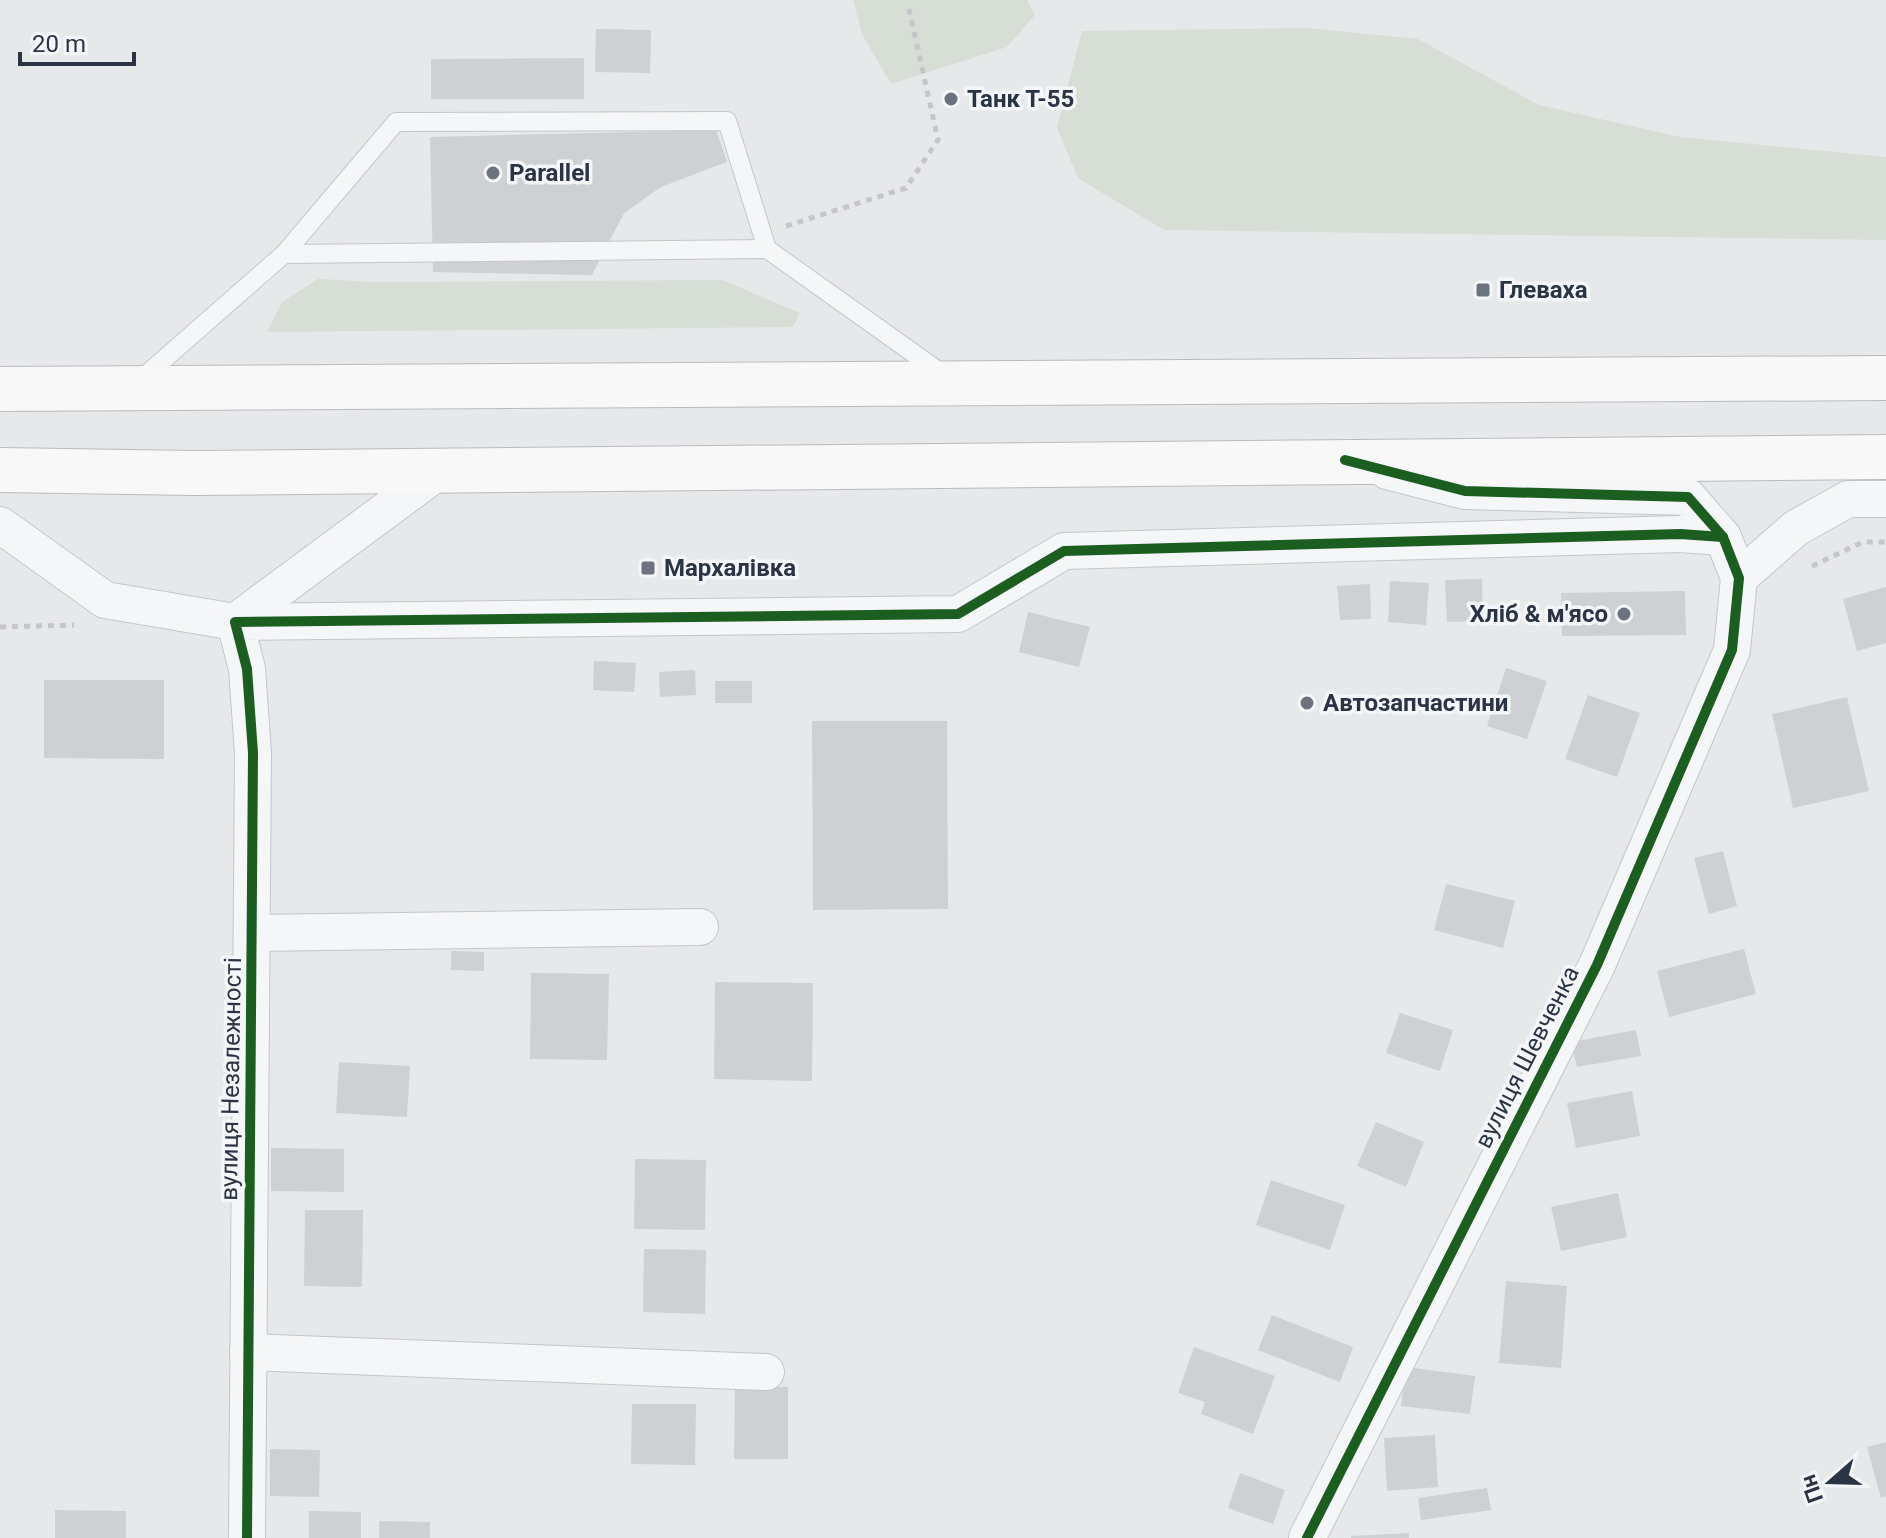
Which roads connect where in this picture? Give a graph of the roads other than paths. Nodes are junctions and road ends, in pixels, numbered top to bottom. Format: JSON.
{"nodes":[{"id":1,"x":764,"y":242,"type":"junction"},
{"id":2,"x":284,"y":254,"type":"junction"},
{"id":3,"x":1886,"y":378,"type":"edge"},
{"id":4,"x":956,"y":383,"type":"junction"},
{"id":5,"x":131,"y":388,"type":"junction"},
{"id":6,"x":0,"y":389,"type":"edge"},
{"id":7,"x":1886,"y":457,"type":"edge"},
{"id":8,"x":1345,"y":460,"type":"junction"},
{"id":9,"x":443,"y":468,"type":"junction"},
{"id":10,"x":0,"y":470,"type":"edge"},
{"id":11,"x":1886,"y":499,"type":"edge"},
{"id":12,"x":0,"y":525,"type":"edge"},
{"id":13,"x":1723,"y":537,"type":"junction"},
{"id":14,"x":1739,"y":578,"type":"junction"},
{"id":15,"x":235,"y":622,"type":"junction"},
{"id":16,"x":700,"y":927,"type":"dead end"},
{"id":17,"x":252,"y":933,"type":"junction"},
{"id":18,"x":248,"y":1352,"type":"junction"},
{"id":19,"x":766,"y":1372,"type":"dead end"},
{"id":20,"x":247,"y":1538,"type":"edge"},
{"id":21,"x":1307,"y":1538,"type":"edge"}],
"edges":[{"from":1,"to":2,"type":"lane"},
{"from":1,"to":2,"type":"lane"},
{"from":1,"to":4,"type":"lane"},
{"from":2,"to":5,"type":"lane"},
{"from":3,"to":4,"type":"highway"},
{"from":4,"to":5,"type":"highway"},
{"from":5,"to":6,"type":"highway"},
{"from":7,"to":8,"type":"highway"},
{"from":8,"to":9,"type":"highway"},
{"from":8,"to":13,"type":"street"},
{"from":9,"to":10,"type":"highway"},
{"from":9,"to":15,"type":"street"},
{"from":11,"to":14,"type":"street"},
{"from":12,"to":15,"type":"street"},
{"from":13,"to":14,"type":"street"},
{"from":13,"to":15,"type":"street"},
{"from":14,"to":21,"type":"street","name":"вулиця Шевченка"},
{"from":15,"to":17,"type":"street","name":"вулиця Незалежності"},
{"from":16,"to":17,"type":"street"},
{"from":17,"to":18,"type":"street","name":"вулиця Незалежності"},
{"from":18,"to":19,"type":"street"},
{"from":18,"to":20,"type":"street","name":"вулиця Незалежності"}]}
